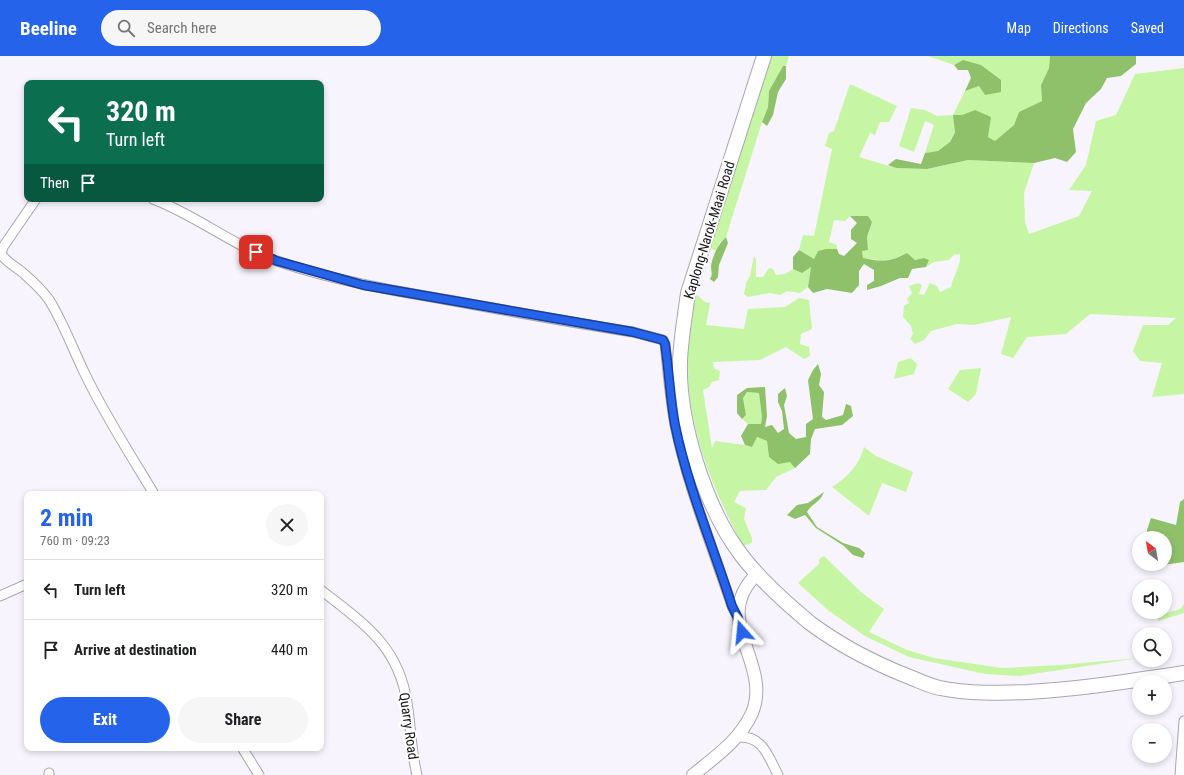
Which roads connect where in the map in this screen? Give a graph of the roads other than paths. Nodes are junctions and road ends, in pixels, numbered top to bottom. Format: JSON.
{"nodes":[{"id":1,"x":764,"y":56,"type":"edge"},
{"id":2,"x":34,"y":202,"type":"edge"},
{"id":3,"x":160,"y":202,"type":"edge"},
{"id":4,"x":152,"y":491,"type":"edge"},
{"id":5,"x":757,"y":574,"type":"junction"},
{"id":6,"x":24,"y":585,"type":"edge"},
{"id":7,"x":324,"y":592,"type":"edge"},
{"id":8,"x":0,"y":596,"type":"edge"},
{"id":9,"x":738,"y":618,"type":"junction"},
{"id":10,"x":1184,"y":673,"type":"edge"},
{"id":11,"x":1184,"y":721,"type":"edge"},
{"id":12,"x":737,"y":737,"type":"junction"},
{"id":13,"x":244,"y":751,"type":"edge"},
{"id":14,"x":259,"y":775,"type":"edge"},
{"id":15,"x":416,"y":775,"type":"edge"},
{"id":16,"x":693,"y":775,"type":"edge"},
{"id":17,"x":778,"y":775,"type":"edge"},
{"id":18,"x":1180,"y":775,"type":"edge"}],
"edges":[{"from":1,"to":5,"type":"highway","name":"Kaplong-Narok-Maai Road"},
{"from":2,"to":4,"type":"street"},
{"from":3,"to":9,"type":"street"},
{"from":5,"to":9,"type":"main road"},
{"from":5,"to":10,"type":"highway","name":"Kaplong-Narok-Maai Road"},
{"from":6,"to":8,"type":"street"},
{"from":7,"to":15,"type":"street","name":"Quarry Road"},
{"from":9,"to":12,"type":"main road"},
{"from":11,"to":18,"type":"street"},
{"from":12,"to":16,"type":"main road"},
{"from":12,"to":17,"type":"street"},
{"from":13,"to":14,"type":"street"}]}
